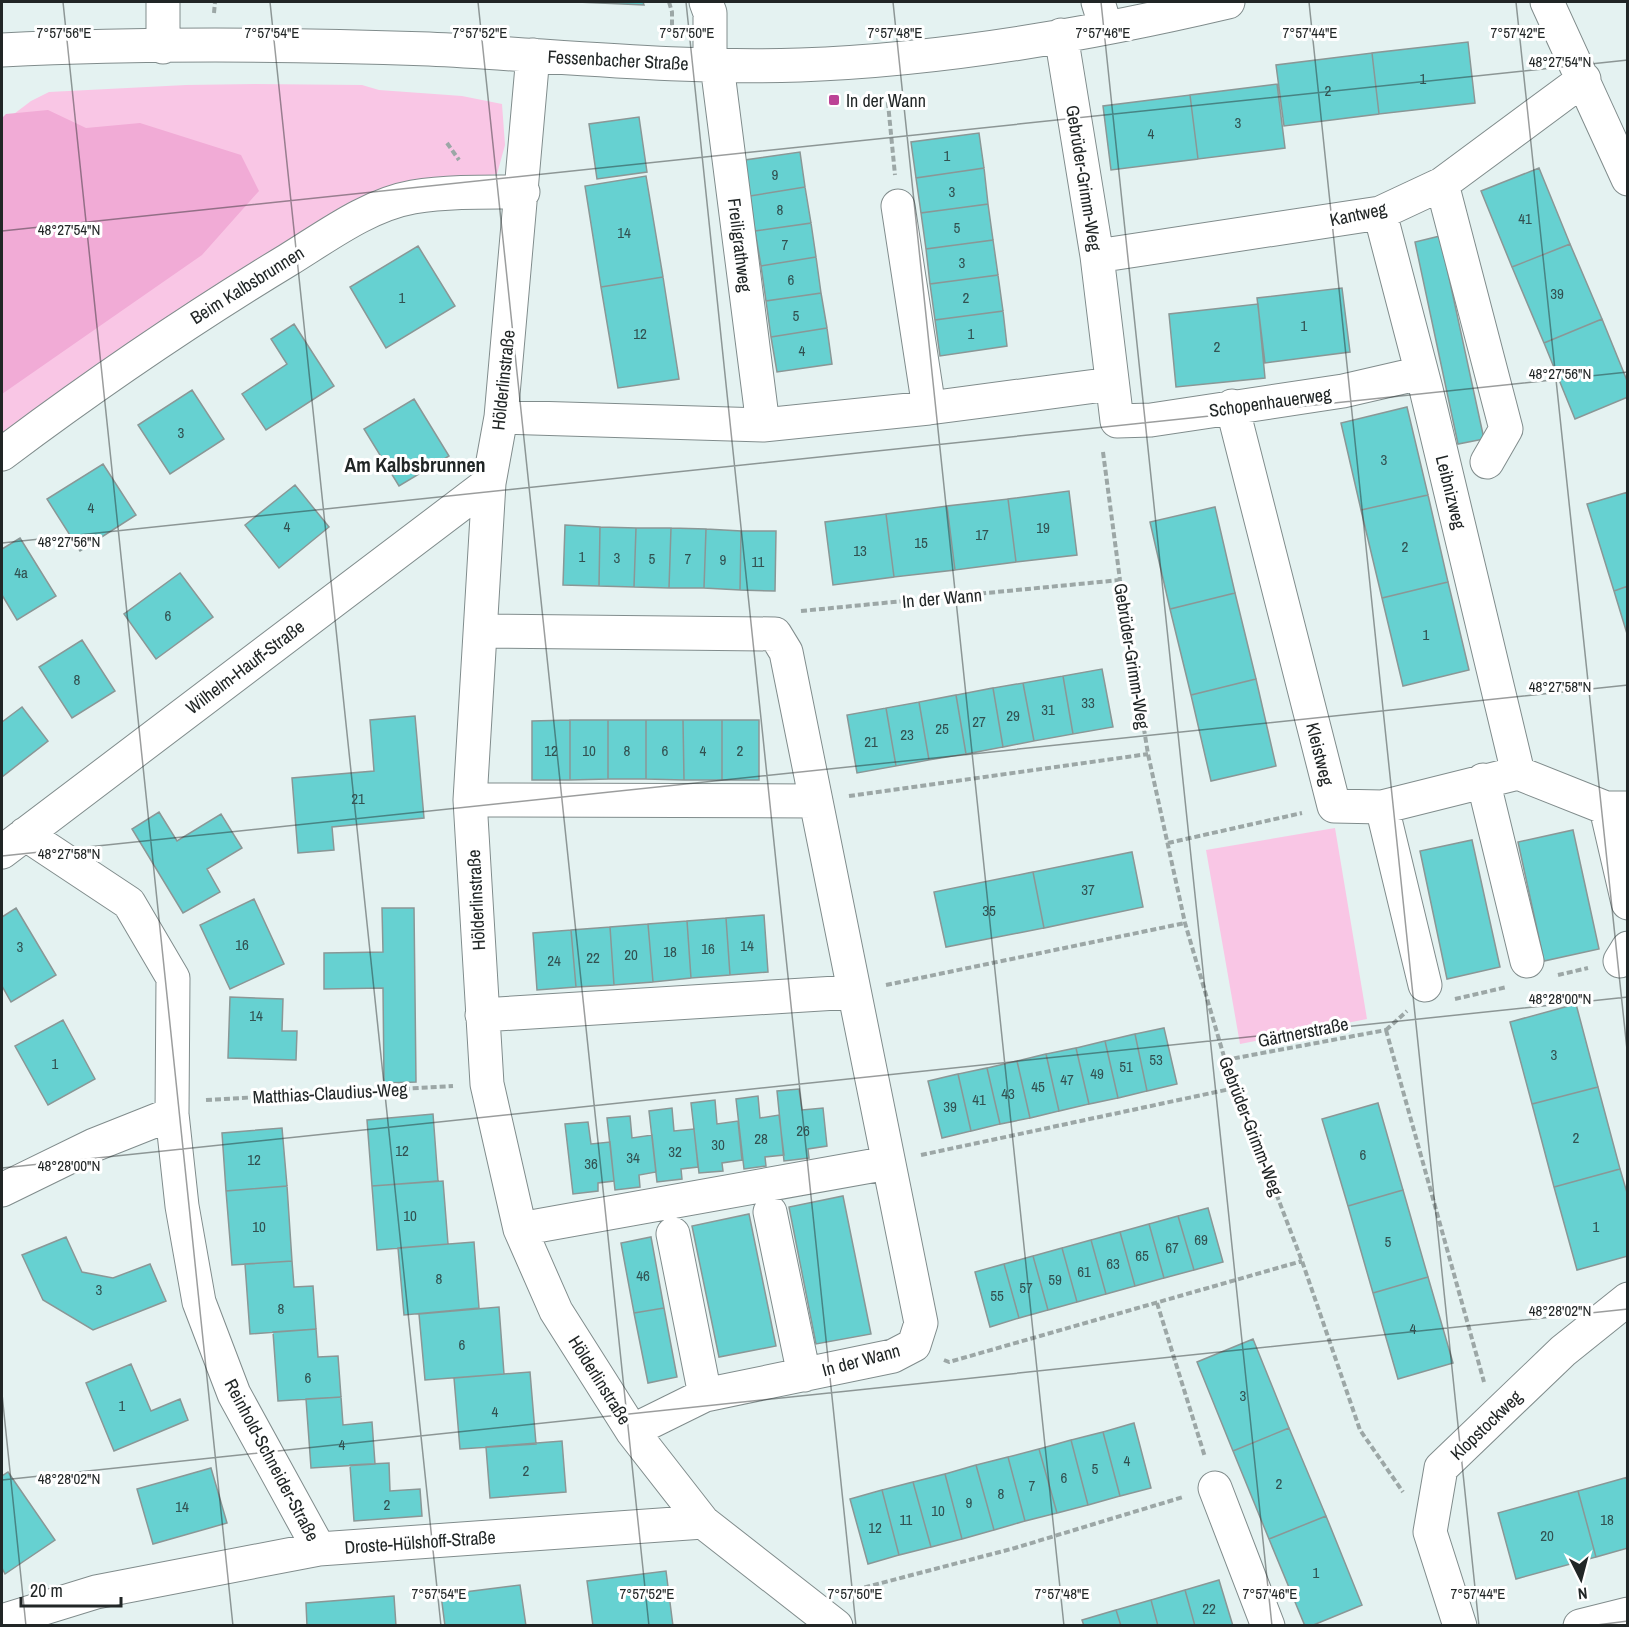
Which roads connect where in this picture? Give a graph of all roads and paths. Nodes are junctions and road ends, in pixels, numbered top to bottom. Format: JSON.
{"nodes":[{"id":1,"x":163,"y":2,"type":"edge"},
{"id":2,"x":706,"y":2,"type":"edge"},
{"id":3,"x":1228,"y":2,"type":"edge"},
{"id":4,"x":1547,"y":2,"type":"edge"},
{"id":5,"x":1102,"y":15,"type":"edge"},
{"id":6,"x":1061,"y":35,"type":"junction"},
{"id":7,"x":163,"y":47,"type":"junction"},
{"id":8,"x":2,"y":50,"type":"edge"},
{"id":9,"x":533,"y":55,"type":"junction"},
{"id":10,"x":884,"y":59,"type":"junction"},
{"id":11,"x":714,"y":65,"type":"junction"},
{"id":12,"x":1584,"y":80,"type":"junction"},
{"id":13,"x":1628,"y":179,"type":"edge"},
{"id":14,"x":1442,"y":184,"type":"junction"},
{"id":15,"x":523,"y":192,"type":"junction"},
{"id":16,"x":898,"y":206,"type":"joint"},
{"id":17,"x":1380,"y":213,"type":"junction"},
{"id":18,"x":1097,"y":256,"type":"junction"},
{"id":19,"x":1421,"y":373,"type":"junction"},
{"id":20,"x":1111,"y":384,"type":"junction"},
{"id":21,"x":1232,"y":406,"type":"junction"},
{"id":22,"x":930,"y":408,"type":"junction"},
{"id":23,"x":501,"y":417,"type":"junction"},
{"id":24,"x":1117,"y":421,"type":"junction"},
{"id":25,"x":763,"y":425,"type":"junction"},
{"id":26,"x":2,"y":454,"type":"edge"},
{"id":27,"x":1487,"y":462,"type":"dead end"},
{"id":28,"x":489,"y":483,"type":"junction"},
{"id":29,"x":1119,"y":580,"type":"junction"},
{"id":30,"x":482,"y":632,"type":"junction"},
{"id":31,"x":775,"y":634,"type":"junction"},
{"id":32,"x":1148,"y":754,"type":"junction"},
{"id":33,"x":1518,"y":773,"type":"junction"},
{"id":34,"x":1483,"y":780,"type":"junction"},
{"id":35,"x":470,"y":800,"type":"junction"},
{"id":36,"x":816,"y":801,"type":"junction"},
{"id":37,"x":1334,"y":806,"type":"junction"},
{"id":38,"x":1382,"y":807,"type":"junction"},
{"id":39,"x":1617,"y":808,"type":"edge"},
{"id":40,"x":13,"y":843,"type":"edge"},
{"id":41,"x":1168,"y":843,"type":"junction"},
{"id":42,"x":1628,"y":903,"type":"edge"},
{"id":43,"x":1185,"y":923,"type":"junction"},
{"id":44,"x":1624,"y":954,"type":"edge"},
{"id":45,"x":1530,"y":975,"type":"junction"},
{"id":46,"x":853,"y":992,"type":"junction"},
{"id":47,"x":1432,"y":998,"type":"junction"},
{"id":48,"x":482,"y":1015,"type":"junction"},
{"id":49,"x":1386,"y":1030,"type":"junction"},
{"id":50,"x":1225,"y":1060,"type":"junction"},
{"id":51,"x":487,"y":1084,"type":"junction"},
{"id":52,"x":1234,"y":1088,"type":"junction"},
{"id":53,"x":172,"y":1108,"type":"junction"},
{"id":54,"x":888,"y":1163,"type":"junction"},
{"id":55,"x":2,"y":1190,"type":"edge"},
{"id":56,"x":770,"y":1212,"type":"dead end"},
{"id":57,"x":520,"y":1229,"type":"junction"},
{"id":58,"x":673,"y":1233,"type":"dead end"},
{"id":59,"x":1302,"y":1261,"type":"junction"},
{"id":60,"x":1628,"y":1299,"type":"edge"},
{"id":61,"x":1157,"y":1304,"type":"junction"},
{"id":62,"x":914,"y":1345,"type":"junction"},
{"id":63,"x":804,"y":1375,"type":"junction"},
{"id":64,"x":705,"y":1395,"type":"junction"},
{"id":65,"x":1494,"y":1418,"type":"junction"},
{"id":66,"x":632,"y":1431,"type":"junction"},
{"id":67,"x":1215,"y":1488,"type":"junction"},
{"id":68,"x":703,"y":1521,"type":"junction"},
{"id":69,"x":1430,"y":1532,"type":"junction"},
{"id":70,"x":319,"y":1549,"type":"junction"},
{"id":71,"x":1628,"y":1614,"type":"edge"},
{"id":72,"x":826,"y":1616,"type":"edge"},
{"id":73,"x":2,"y":1621,"type":"edge"},
{"id":74,"x":1268,"y":1626,"type":"edge"},
{"id":75,"x":1460,"y":1626,"type":"edge"},
{"id":76,"x":1580,"y":1626,"type":"edge"}],
"edges":[{"from":1,"to":7,"type":"street"},
{"from":2,"to":11,"type":"street","name":"Freiligrathweg"},
{"from":3,"to":5,"type":"street","name":"Fessenbacher Straße"},
{"from":4,"to":12,"type":"street"},
{"from":5,"to":6,"type":"street","name":"Fessenbacher Straße"},
{"from":6,"to":10,"type":"street","name":"Fessenbacher Straße"},
{"from":6,"to":18,"type":"street","name":"Gebrüder-Grimm-Weg"},
{"from":7,"to":8,"type":"street","name":"Fessenbacher Straße"},
{"from":7,"to":9,"type":"street","name":"Fessenbacher Straße"},
{"from":9,"to":11,"type":"street","name":"Fessenbacher Straße"},
{"from":9,"to":15,"type":"street","name":"Hölderlinstraße"},
{"from":10,"to":11,"type":"street","name":"Fessenbacher Straße"},
{"from":10,"to":16,"type":"path"},
{"from":11,"to":25,"type":"street","name":"Freiligrathweg"},
{"from":12,"to":13,"type":"street"},
{"from":12,"to":14,"type":"street","name":"Kantweg"},
{"from":14,"to":17,"type":"street","name":"Kantweg"},
{"from":14,"to":27,"type":"street"},
{"from":15,"to":23,"type":"street","name":"Hölderlinstraße"},
{"from":15,"to":26,"type":"street","name":"Beim Kalbsbrunnen"},
{"from":16,"to":22,"type":"street"},
{"from":17,"to":18,"type":"street","name":"Kantweg"},
{"from":17,"to":19,"type":"street","name":"Leibnizweg"},
{"from":18,"to":20,"type":"street","name":"Gebrüder-Grimm-Weg"},
{"from":19,"to":21,"type":"street","name":"Schopenhauerweg"},
{"from":19,"to":33,"type":"street","name":"Leibnizweg"},
{"from":20,"to":22,"type":"street"},
{"from":20,"to":24,"type":"street","name":"Gebrüder-Grimm-Weg"},
{"from":21,"to":24,"type":"street","name":"Schopenhauerweg"},
{"from":21,"to":37,"type":"street","name":"Kleistweg"},
{"from":22,"to":25,"type":"street"},
{"from":23,"to":25,"type":"street"},
{"from":23,"to":28,"type":"street","name":"Hölderlinstraße"},
{"from":24,"to":29,"type":"path","name":"Gebrüder-Grimm-Weg"},
{"from":28,"to":30,"type":"street","name":"Hölderlinstraße"},
{"from":28,"to":40,"type":"street","name":"Wilhelm-Hauff-Straße"},
{"from":29,"to":31,"type":"path","name":"In der Wann"},
{"from":29,"to":32,"type":"path","name":"Gebrüder-Grimm-Weg"},
{"from":30,"to":31,"type":"street"},
{"from":30,"to":35,"type":"street","name":"Hölderlinstraße"},
{"from":31,"to":36,"type":"street","name":"In der Wann"},
{"from":32,"to":36,"type":"path"},
{"from":32,"to":41,"type":"path","name":"Gebrüder-Grimm-Weg"},
{"from":33,"to":34,"type":"street","name":"Kleistweg"},
{"from":33,"to":39,"type":"street"},
{"from":34,"to":38,"type":"street","name":"Kleistweg"},
{"from":34,"to":45,"type":"street"},
{"from":35,"to":36,"type":"street"},
{"from":35,"to":48,"type":"street","name":"Hölderlinstraße"},
{"from":36,"to":46,"type":"street","name":"In der Wann"},
{"from":37,"to":38,"type":"street","name":"Kleistweg"},
{"from":37,"to":41,"type":"path"},
{"from":38,"to":47,"type":"street"},
{"from":39,"to":42,"type":"street"},
{"from":40,"to":53,"type":"street","name":"Reinhold-Schneider-Straße"},
{"from":41,"to":43,"type":"path","name":"Gebrüder-Grimm-Weg"},
{"from":43,"to":46,"type":"path"},
{"from":43,"to":50,"type":"path","name":"Gebrüder-Grimm-Weg"},
{"from":44,"to":45,"type":"path"},
{"from":45,"to":47,"type":"path"},
{"from":46,"to":48,"type":"street"},
{"from":46,"to":54,"type":"street","name":"In der Wann"},
{"from":47,"to":49,"type":"path"},
{"from":48,"to":51,"type":"street","name":"Hölderlinstraße"},
{"from":49,"to":50,"type":"path","name":"Gärtnerstraße"},
{"from":49,"to":65,"type":"path"},
{"from":50,"to":52,"type":"path","name":"Gebrüder-Grimm-Weg"},
{"from":51,"to":53,"type":"path","name":"Matthias-Claudius-Weg"},
{"from":51,"to":57,"type":"street","name":"Hölderlinstraße"},
{"from":52,"to":54,"type":"path"},
{"from":52,"to":59,"type":"path","name":"Gebrüder-Grimm-Weg"},
{"from":53,"to":55,"type":"street"},
{"from":53,"to":70,"type":"street","name":"Reinhold-Schneider-Straße"},
{"from":54,"to":57,"type":"street"},
{"from":54,"to":62,"type":"street","name":"In der Wann"},
{"from":56,"to":63,"type":"street"},
{"from":57,"to":66,"type":"street","name":"Hölderlinstraße"},
{"from":58,"to":64,"type":"street"},
{"from":59,"to":61,"type":"path"},
{"from":59,"to":69,"type":"path","name":"Gebrüder-Grimm-Weg"},
{"from":60,"to":65,"type":"street","name":"Klopstockweg"},
{"from":61,"to":62,"type":"path"},
{"from":61,"to":67,"type":"path"},
{"from":62,"to":63,"type":"street","name":"In der Wann"},
{"from":63,"to":64,"type":"street","name":"In der Wann"},
{"from":64,"to":66,"type":"street","name":"In der Wann"},
{"from":65,"to":69,"type":"street","name":"Klopstockweg"},
{"from":66,"to":68,"type":"street","name":"Hölderlinstraße"},
{"from":67,"to":72,"type":"path"},
{"from":67,"to":74,"type":"street"},
{"from":68,"to":70,"type":"street","name":"Droste-Hülshoff-Straße"},
{"from":68,"to":72,"type":"street","name":"Hölderlinstraße"},
{"from":69,"to":75,"type":"street","name":"Klopstockweg"},
{"from":70,"to":73,"type":"street","name":"Droste-Hülshoff-Straße"},
{"from":71,"to":76,"type":"street"}]}
